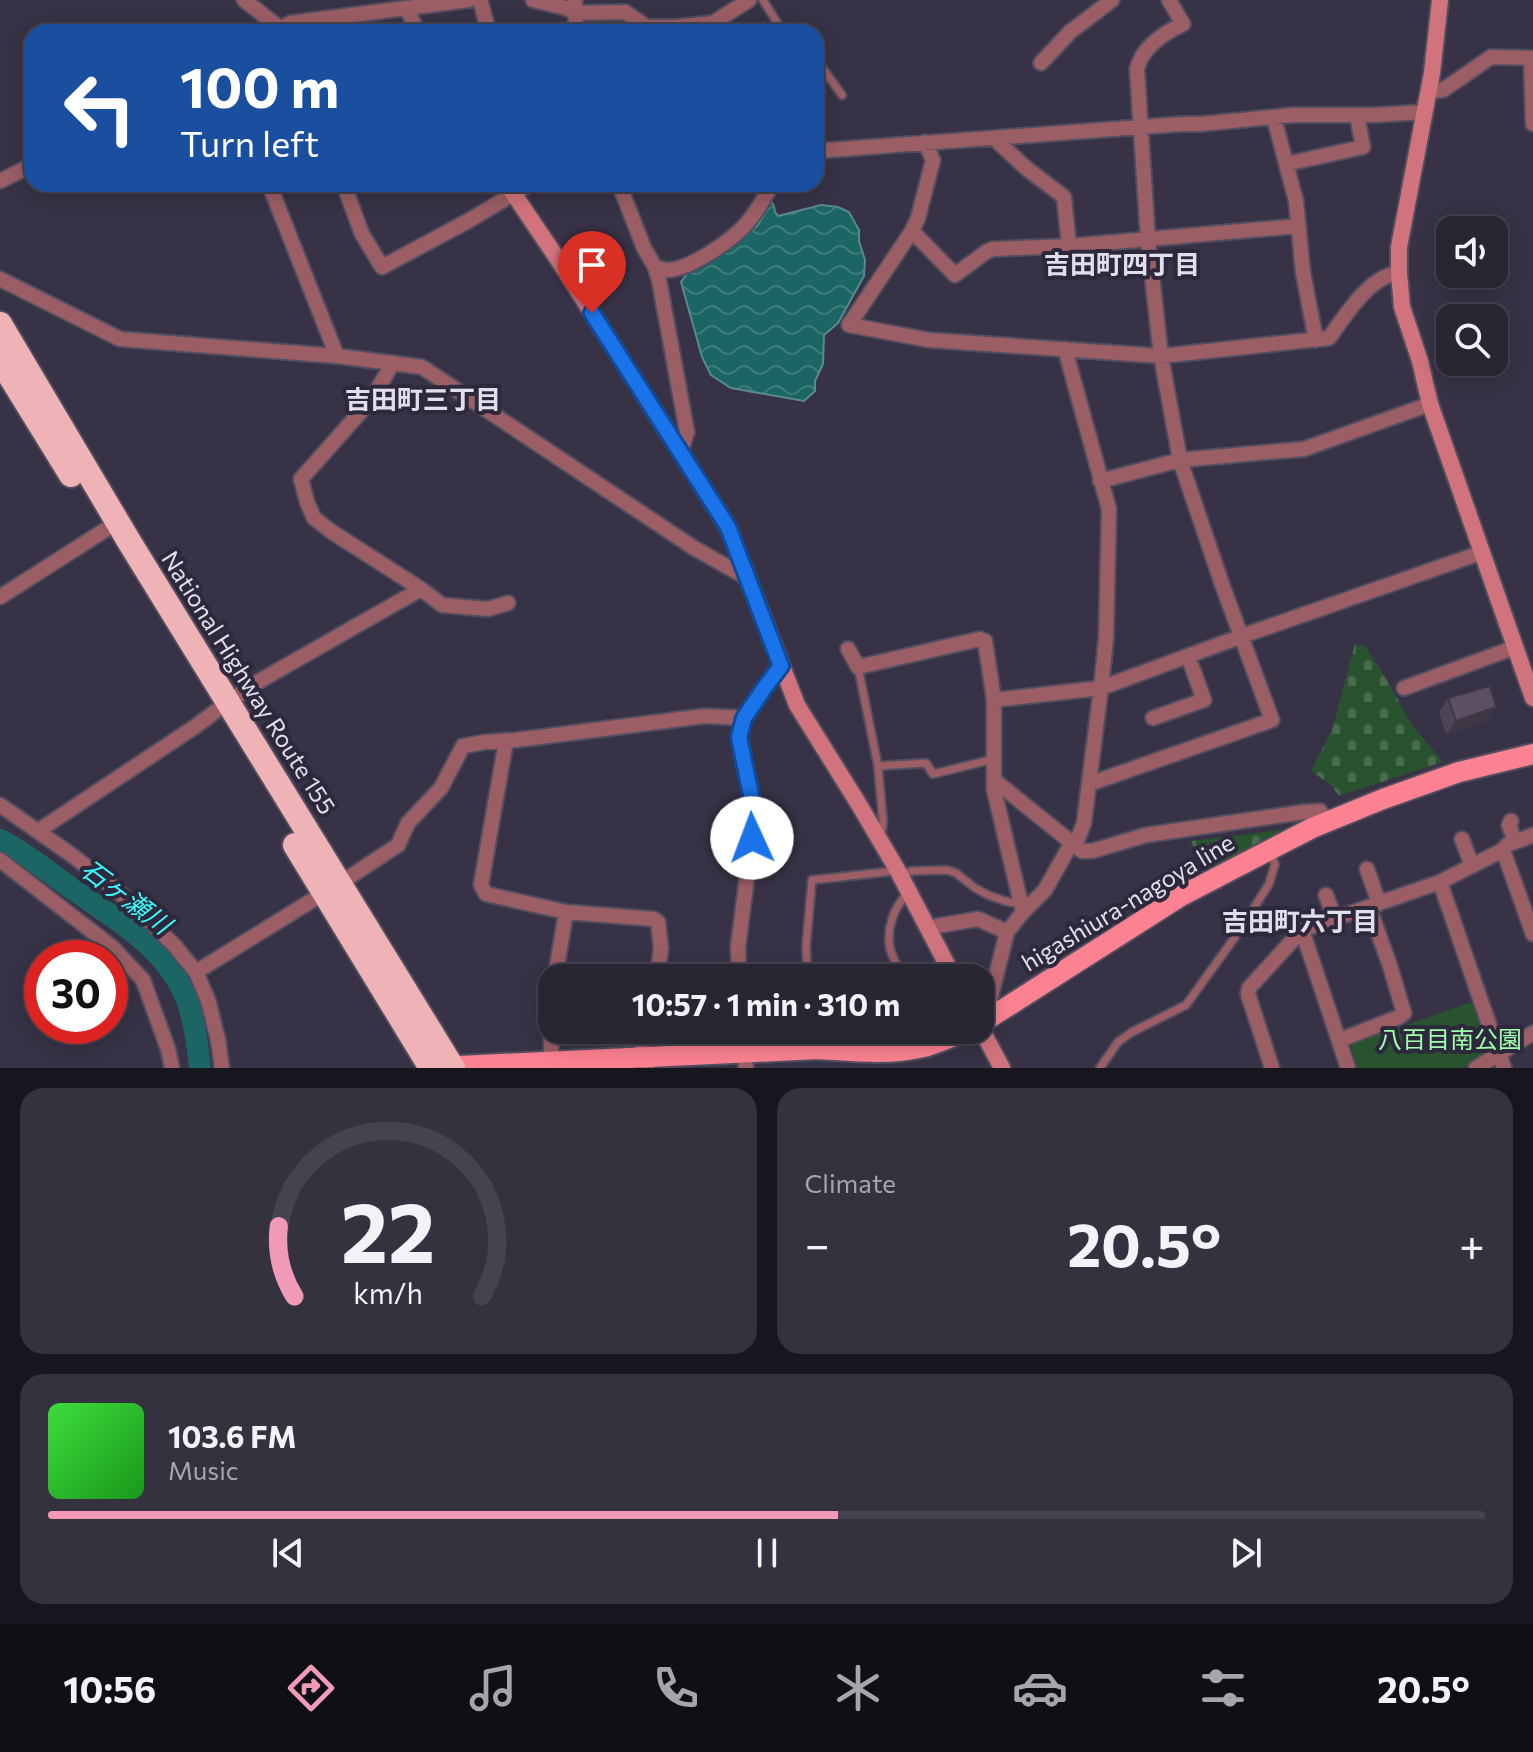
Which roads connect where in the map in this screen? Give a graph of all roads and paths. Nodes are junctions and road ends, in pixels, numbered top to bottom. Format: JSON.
{"nodes":[{"id":1,"x":244,"y":0,"type":"edge"},
{"id":2,"x":469,"y":0,"type":"edge"},
{"id":3,"x":480,"y":0,"type":"edge"},
{"id":4,"x":533,"y":0,"type":"edge"},
{"id":5,"x":749,"y":0,"type":"edge"},
{"id":6,"x":763,"y":0,"type":"edge"},
{"id":7,"x":1112,"y":0,"type":"edge"},
{"id":8,"x":1169,"y":0,"type":"edge"},
{"id":9,"x":1440,"y":0,"type":"edge"},
{"id":10,"x":575,"y":6,"type":"edge"},
{"id":11,"x":363,"y":7,"type":"edge"},
{"id":12,"x":407,"y":9,"type":"junction"},
{"id":13,"x":272,"y":24,"type":"edge"},
{"id":14,"x":289,"y":24,"type":"edge"},
{"id":15,"x":414,"y":24,"type":"edge"},
{"id":16,"x":487,"y":24,"type":"edge"},
{"id":17,"x":643,"y":24,"type":"edge"},
{"id":18,"x":704,"y":24,"type":"edge"},
{"id":19,"x":778,"y":24,"type":"edge"},
{"id":20,"x":1532,"y":58,"type":"edge"},
{"id":21,"x":1041,"y":63,"type":"dead end"},
{"id":22,"x":824,"y":70,"type":"edge"},
{"id":23,"x":1428,"y":91,"type":"junction"},
{"id":24,"x":842,"y":95,"type":"dead end"},
{"id":25,"x":1425,"y":112,"type":"junction"},
{"id":26,"x":1357,"y":115,"type":"junction"},
{"id":27,"x":1274,"y":118,"type":"junction"},
{"id":28,"x":1533,"y":124,"type":"edge"},
{"id":29,"x":1140,"y":127,"type":"junction"},
{"id":30,"x":998,"y":138,"type":"junction"},
{"id":31,"x":925,"y":142,"type":"junction"},
{"id":32,"x":824,"y":150,"type":"edge"},
{"id":33,"x":1286,"y":164,"type":"junction"},
{"id":34,"x":24,"y":169,"type":"edge"},
{"id":35,"x":0,"y":181,"type":"edge"},
{"id":36,"x":272,"y":192,"type":"edge"},
{"id":37,"x":346,"y":192,"type":"edge"},
{"id":38,"x":509,"y":192,"type":"edge"},
{"id":39,"x":520,"y":192,"type":"edge"},
{"id":40,"x":622,"y":192,"type":"edge"},
{"id":41,"x":767,"y":192,"type":"edge"},
{"id":42,"x":1298,"y":226,"type":"junction"},
{"id":43,"x":912,"y":231,"type":"junction"},
{"id":44,"x":1148,"y":240,"type":"junction"},
{"id":45,"x":1069,"y":246,"type":"junction"},
{"id":46,"x":655,"y":267,"type":"junction"},
{"id":47,"x":1399,"y":273,"type":"junction"},
{"id":48,"x":0,"y":279,"type":"edge"},
{"id":49,"x":0,"y":324,"type":"edge"},
{"id":50,"x":1316,"y":340,"type":"junction"},
{"id":51,"x":1065,"y":349,"type":"junction"},
{"id":52,"x":337,"y":356,"type":"junction"},
{"id":53,"x":1161,"y":356,"type":"junction"},
{"id":54,"x":0,"y":360,"type":"edge"},
{"id":55,"x":393,"y":363,"type":"junction"},
{"id":56,"x":1430,"y":404,"type":"junction"},
{"id":57,"x":681,"y":451,"type":"junction"},
{"id":58,"x":1180,"y":460,"type":"junction"},
{"id":59,"x":1100,"y":481,"type":"junction"},
{"id":60,"x":105,"y":530,"type":"junction"},
{"id":61,"x":1483,"y":552,"type":"junction"},
{"id":62,"x":749,"y":579,"type":"junction"},
{"id":63,"x":421,"y":589,"type":"junction"},
{"id":64,"x":0,"y":597,"type":"edge"},
{"id":65,"x":508,"y":603,"type":"dead end"},
{"id":66,"x":1242,"y":636,"type":"junction"},
{"id":67,"x":1516,"y":647,"type":"junction"},
{"id":68,"x":848,"y":649,"type":"dead end"},
{"id":69,"x":1188,"y":656,"type":"junction"},
{"id":70,"x":781,"y":666,"type":"junction"},
{"id":71,"x":858,"y":667,"type":"junction"},
{"id":72,"x":1101,"y":688,"type":"junction"},
{"id":73,"x":1404,"y":688,"type":"dead end"},
{"id":74,"x":1533,"y":698,"type":"edge"},
{"id":75,"x":994,"y":700,"type":"junction"},
{"id":76,"x":222,"y":707,"type":"junction"},
{"id":77,"x":744,"y":718,"type":"junction"},
{"id":78,"x":1153,"y":718,"type":"dead end"},
{"id":79,"x":506,"y":741,"type":"junction"},
{"id":80,"x":1533,"y":754,"type":"edge"},
{"id":81,"x":994,"y":759,"type":"junction"},
{"id":82,"x":878,"y":766,"type":"junction"},
{"id":83,"x":994,"y":780,"type":"junction"},
{"id":84,"x":1089,"y":784,"type":"junction"},
{"id":85,"x":0,"y":805,"type":"edge"},
{"id":86,"x":1511,"y":821,"type":"dead end"},
{"id":87,"x":1325,"y":822,"type":"junction"},
{"id":88,"x":38,"y":831,"type":"junction"},
{"id":89,"x":876,"y":834,"type":"junction"},
{"id":90,"x":1533,"y":835,"type":"edge"},
{"id":91,"x":1462,"y":839,"type":"dead end"},
{"id":92,"x":1073,"y":845,"type":"junction"},
{"id":93,"x":1509,"y":846,"type":"junction"},
{"id":94,"x":1269,"y":849,"type":"junction"},
{"id":95,"x":0,"y":860,"type":"edge"},
{"id":96,"x":1472,"y":866,"type":"junction"},
{"id":97,"x":1367,"y":869,"type":"dead end"},
{"id":98,"x":899,"y":873,"type":"junction"},
{"id":99,"x":1440,"y":882,"type":"junction"},
{"id":100,"x":331,"y":888,"type":"junction"},
{"id":101,"x":909,"y":892,"type":"junction"},
{"id":102,"x":1326,"y":895,"type":"dead end"},
{"id":103,"x":1374,"y":905,"type":"junction"},
{"id":104,"x":1022,"y":908,"type":"junction"},
{"id":105,"x":566,"y":912,"type":"junction"},
{"id":106,"x":1335,"y":919,"type":"junction"},
{"id":107,"x":929,"y":930,"type":"junction"},
{"id":108,"x":1302,"y":930,"type":"junction"},
{"id":109,"x":1007,"y":932,"type":"junction"},
{"id":110,"x":1533,"y":934,"type":"edge"},
{"id":111,"x":557,"y":964,"type":"edge"},
{"id":112,"x":659,"y":964,"type":"edge"},
{"id":113,"x":739,"y":964,"type":"edge"},
{"id":114,"x":807,"y":964,"type":"edge"},
{"id":115,"x":897,"y":964,"type":"edge"},
{"id":116,"x":947,"y":964,"type":"edge"},
{"id":117,"x":196,"y":972,"type":"junction"},
{"id":118,"x":994,"y":984,"type":"edge"},
{"id":119,"x":994,"y":1016,"type":"edge"},
{"id":120,"x":1533,"y":1033,"type":"edge"},
{"id":121,"x":1340,"y":1040,"type":"junction"},
{"id":122,"x":551,"y":1044,"type":"edge"},
{"id":123,"x":643,"y":1044,"type":"edge"},
{"id":124,"x":803,"y":1044,"type":"edge"},
{"id":125,"x":832,"y":1044,"type":"edge"},
{"id":126,"x":918,"y":1044,"type":"edge"},
{"id":127,"x":993,"y":1044,"type":"edge"},
{"id":128,"x":745,"y":1061,"type":"edge"},
{"id":129,"x":1502,"y":1061,"type":"edge"},
{"id":130,"x":551,"y":1062,"type":"junction"},
{"id":131,"x":646,"y":1063,"type":"edge"},
{"id":132,"x":172,"y":1068,"type":"edge"},
{"id":133,"x":222,"y":1068,"type":"edge"},
{"id":134,"x":439,"y":1068,"type":"edge"},
{"id":135,"x":1002,"y":1068,"type":"edge"},
{"id":136,"x":1100,"y":1068,"type":"edge"},
{"id":137,"x":1272,"y":1068,"type":"edge"},
{"id":138,"x":1348,"y":1068,"type":"edge"},
{"id":139,"x":1476,"y":1068,"type":"edge"}],
"edges":[{"from":1,"to":13,"type":"street"},
{"from":2,"to":12,"type":"street"},
{"from":3,"to":16,"type":"street"},
{"from":4,"to":10,"type":"street"},
{"from":5,"to":18,"type":"street"},
{"from":6,"to":19,"type":"lane"},
{"from":7,"to":21,"type":"street"},
{"from":8,"to":29,"type":"street"},
{"from":9,"to":23,"type":"street"},
{"from":10,"to":17,"type":"street"},
{"from":11,"to":12,"type":"street"},
{"from":11,"to":14,"type":"street"},
{"from":12,"to":15,"type":"street"},
{"from":20,"to":23,"type":"street"},
{"from":20,"to":28,"type":"street"},
{"from":22,"to":24,"type":"lane"},
{"from":23,"to":25,"type":"street"},
{"from":25,"to":26,"type":"street"},
{"from":25,"to":47,"type":"street"},
{"from":26,"to":27,"type":"street"},
{"from":26,"to":33,"type":"street"},
{"from":27,"to":29,"type":"street"},
{"from":27,"to":33,"type":"street"},
{"from":29,"to":30,"type":"street"},
{"from":29,"to":44,"type":"street"},
{"from":30,"to":31,"type":"street"},
{"from":30,"to":45,"type":"street"},
{"from":31,"to":32,"type":"street"},
{"from":31,"to":43,"type":"street"},
{"from":33,"to":42,"type":"street"},
{"from":34,"to":35,"type":"street"},
{"from":36,"to":52,"type":"street"},
{"from":37,"to":38,"type":"street"},
{"from":39,"to":57,"type":"street"},
{"from":40,"to":46,"type":"street"},
{"from":41,"to":46,"type":"street"},
{"from":42,"to":44,"type":"street"},
{"from":42,"to":50,"type":"street"},
{"from":43,"to":45,"type":"street"},
{"from":43,"to":51,"type":"street"},
{"from":44,"to":45,"type":"street"},
{"from":44,"to":53,"type":"street"},
{"from":46,"to":57,"type":"street"},
{"from":47,"to":50,"type":"street"},
{"from":47,"to":56,"type":"street"},
{"from":48,"to":52,"type":"street"},
{"from":49,"to":76,"type":"highway","name":"National Highway Route 155"},
{"from":50,"to":53,"type":"street"},
{"from":51,"to":53,"type":"street"},
{"from":51,"to":59,"type":"street"},
{"from":52,"to":55,"type":"street"},
{"from":53,"to":58,"type":"street"},
{"from":54,"to":60,"type":"highway","name":"National Highway Route 155"},
{"from":55,"to":62,"type":"street"},
{"from":55,"to":63,"type":"street"},
{"from":56,"to":58,"type":"street"},
{"from":56,"to":61,"type":"street"},
{"from":57,"to":62,"type":"street"},
{"from":58,"to":59,"type":"street"},
{"from":58,"to":66,"type":"street"},
{"from":59,"to":72,"type":"street"},
{"from":60,"to":64,"type":"street"},
{"from":60,"to":76,"type":"highway","name":"National Highway Route 155"},
{"from":61,"to":66,"type":"street"},
{"from":61,"to":67,"type":"street"},
{"from":62,"to":70,"type":"street"},
{"from":63,"to":65,"type":"street"},
{"from":63,"to":76,"type":"street"},
{"from":66,"to":69,"type":"street"},
{"from":66,"to":84,"type":"street"},
{"from":67,"to":73,"type":"street"},
{"from":67,"to":74,"type":"street"},
{"from":68,"to":71,"type":"street"},
{"from":69,"to":72,"type":"street"},
{"from":69,"to":78,"type":"street"},
{"from":70,"to":77,"type":"street"},
{"from":70,"to":89,"type":"street"},
{"from":71,"to":75,"type":"street"},
{"from":71,"to":82,"type":"lane"},
{"from":72,"to":75,"type":"street"},
{"from":72,"to":84,"type":"street"},
{"from":75,"to":81,"type":"street"},
{"from":76,"to":88,"type":"street"},
{"from":76,"to":100,"type":"highway","name":"National Highway Route 155"},
{"from":77,"to":79,"type":"street"},
{"from":77,"to":113,"type":"street"},
{"from":79,"to":100,"type":"street"},
{"from":79,"to":105,"type":"street"},
{"from":80,"to":87,"type":"main road","name":"higashiura-nagoya line"},
{"from":81,"to":82,"type":"lane"},
{"from":81,"to":83,"type":"street"},
{"from":82,"to":89,"type":"lane"},
{"from":83,"to":92,"type":"street"},
{"from":83,"to":104,"type":"street"},
{"from":84,"to":92,"type":"street"},
{"from":85,"to":88,"type":"street"},
{"from":86,"to":93,"type":"street"},
{"from":87,"to":92,"type":"street"},
{"from":87,"to":94,"type":"main road","name":"higashiura-nagoya line"},
{"from":88,"to":117,"type":"street"},
{"from":89,"to":98,"type":"street"},
{"from":90,"to":93,"type":"street"},
{"from":91,"to":96,"type":"street"},
{"from":92,"to":104,"type":"street"},
{"from":93,"to":96,"type":"street"},
{"from":93,"to":110,"type":"street"},
{"from":94,"to":119,"type":"main road","name":"higashiura-nagoya line"},
{"from":94,"to":136,"type":"lane"},
{"from":95,"to":132,"type":"street"},
{"from":96,"to":99,"type":"street"},
{"from":97,"to":103,"type":"street"},
{"from":98,"to":101,"type":"street"},
{"from":98,"to":104,"type":"lane"},
{"from":98,"to":114,"type":"lane"},
{"from":99,"to":103,"type":"street"},
{"from":99,"to":129,"type":"street"},
{"from":100,"to":117,"type":"street"},
{"from":100,"to":134,"type":"highway","name":"National Highway Route 155"},
{"from":101,"to":107,"type":"street"},
{"from":101,"to":115,"type":"lane"},
{"from":102,"to":106,"type":"street"},
{"from":103,"to":106,"type":"street"},
{"from":103,"to":121,"type":"street"},
{"from":104,"to":109,"type":"street"},
{"from":105,"to":111,"type":"street"},
{"from":105,"to":112,"type":"street"},
{"from":106,"to":108,"type":"street"},
{"from":107,"to":109,"type":"street"},
{"from":107,"to":116,"type":"street"},
{"from":108,"to":121,"type":"street"},
{"from":108,"to":137,"type":"street"},
{"from":109,"to":118,"type":"street"},
{"from":117,"to":133,"type":"street"},
{"from":120,"to":129,"type":"street"},
{"from":121,"to":138,"type":"street"},
{"from":122,"to":130,"type":"street"},
{"from":123,"to":131,"type":"street"},
{"from":124,"to":128,"type":"main road"},
{"from":125,"to":126,"type":"main road"},
{"from":127,"to":135,"type":"street"},
{"from":128,"to":131,"type":"main road"},
{"from":129,"to":139,"type":"street"},
{"from":130,"to":131,"type":"main road"},
{"from":130,"to":134,"type":"main road"}]}
